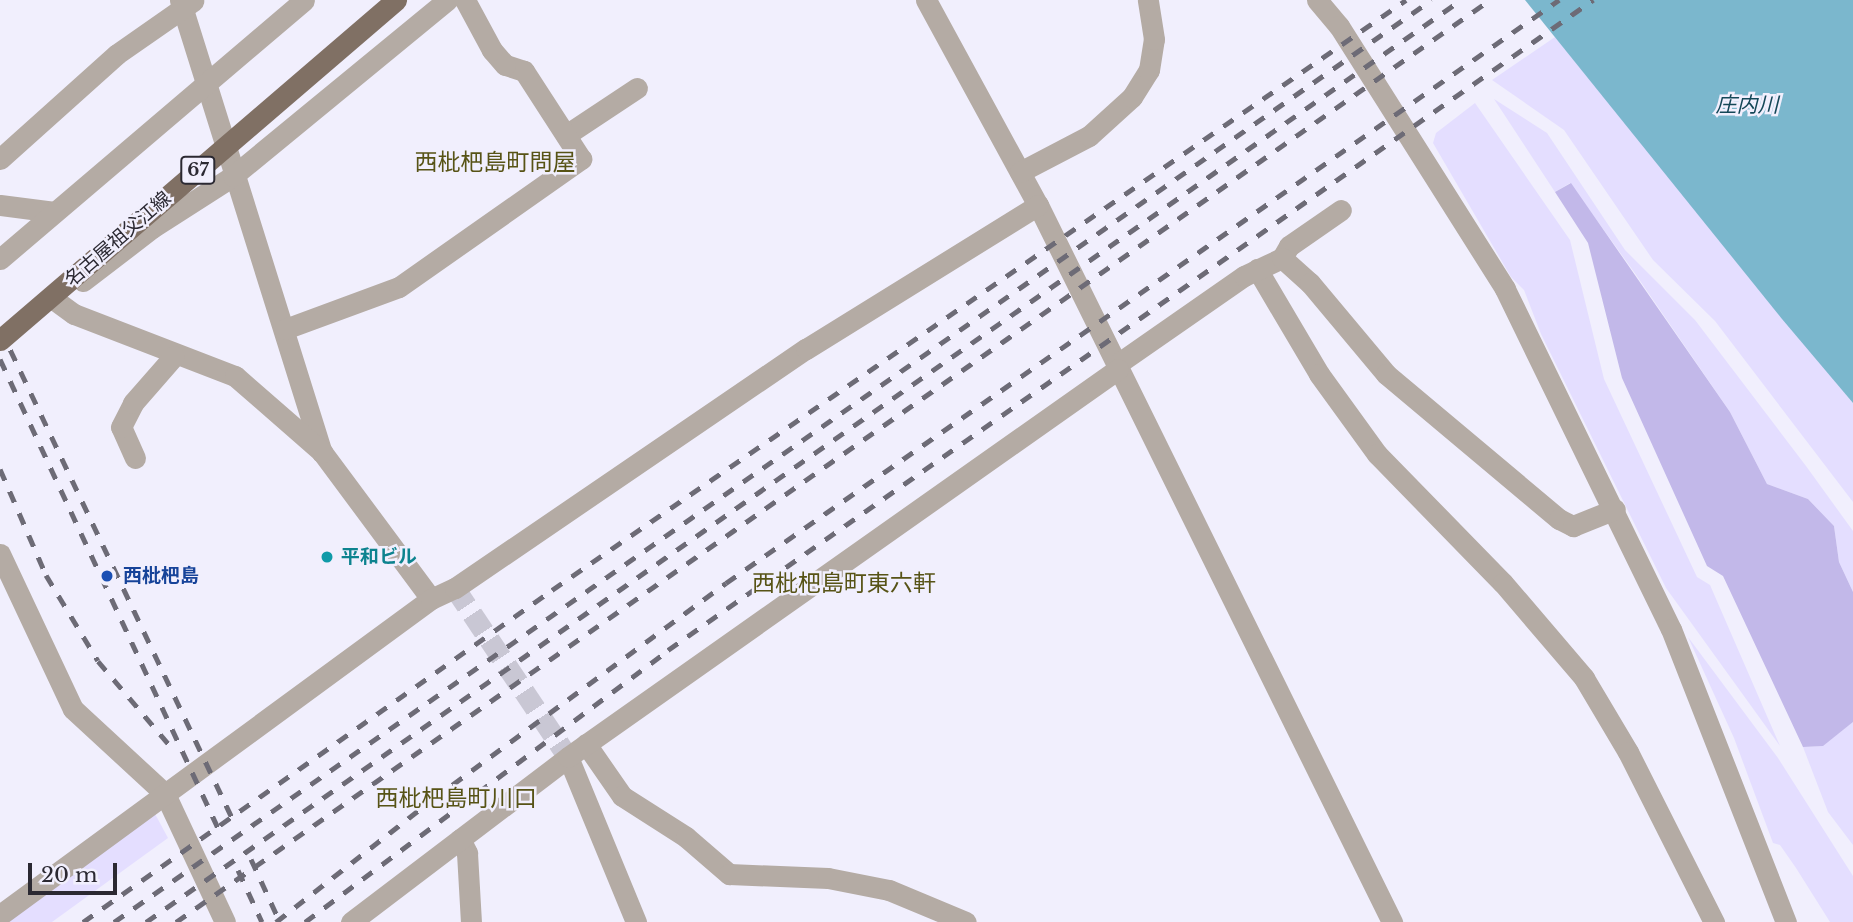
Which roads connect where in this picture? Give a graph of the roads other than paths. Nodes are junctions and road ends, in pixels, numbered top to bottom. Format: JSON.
{"nodes":[{"id":1,"x":304,"y":0,"type":"edge"},
{"id":2,"x":396,"y":0,"type":"edge"},
{"id":3,"x":447,"y":0,"type":"edge"},
{"id":4,"x":465,"y":0,"type":"edge"},
{"id":5,"x":926,"y":0,"type":"edge"},
{"id":6,"x":1148,"y":0,"type":"edge"},
{"id":7,"x":1317,"y":0,"type":"edge"},
{"id":8,"x":186,"y":3,"type":"edge"},
{"id":9,"x":207,"y":81,"type":"junction"},
{"id":10,"x":637,"y":88,"type":"dead end"},
{"id":11,"x":566,"y":135,"type":"junction"},
{"id":12,"x":0,"y":159,"type":"edge"},
{"id":13,"x":1020,"y":172,"type":"junction"},
{"id":14,"x":233,"y":176,"type":"junction"},
{"id":15,"x":0,"y":205,"type":"edge"},
{"id":16,"x":1038,"y":205,"type":"junction"},
{"id":17,"x":1341,"y":210,"type":"dead end"},
{"id":18,"x":55,"y":212,"type":"junction"},
{"id":19,"x":1282,"y":258,"type":"junction"},
{"id":20,"x":0,"y":260,"type":"edge"},
{"id":21,"x":1257,"y":269,"type":"junction"},
{"id":22,"x":56,"y":301,"type":"junction"},
{"id":23,"x":285,"y":329,"type":"junction"},
{"id":24,"x":0,"y":340,"type":"edge"},
{"id":25,"x":0,"y":348,"type":"edge"},
{"id":26,"x":174,"y":356,"type":"junction"},
{"id":27,"x":1117,"y":367,"type":"junction"},
{"id":28,"x":322,"y":452,"type":"junction"},
{"id":29,"x":135,"y":458,"type":"dead end"},
{"id":30,"x":1615,"y":509,"type":"junction"},
{"id":31,"x":0,"y":554,"type":"edge"},
{"id":32,"x":431,"y":600,"type":"junction"},
{"id":33,"x":586,"y":744,"type":"junction"},
{"id":34,"x":568,"y":757,"type":"junction"},
{"id":35,"x":165,"y":794,"type":"junction"},
{"id":36,"x":460,"y":839,"type":"junction"},
{"id":37,"x":0,"y":915,"type":"edge"},
{"id":38,"x":225,"y":922,"type":"edge"},
{"id":39,"x":351,"y":922,"type":"edge"},
{"id":40,"x":471,"y":922,"type":"edge"},
{"id":41,"x":636,"y":922,"type":"edge"},
{"id":42,"x":964,"y":922,"type":"edge"},
{"id":43,"x":1392,"y":922,"type":"edge"},
{"id":44,"x":1714,"y":922,"type":"edge"},
{"id":45,"x":1786,"y":922,"type":"edge"}],
"edges":[{"from":1,"to":9,"type":"street"},
{"from":2,"to":24,"type":"main road","name":"名古屋祖父江線","number":"67","bridge":true},
{"from":3,"to":14,"type":"street"},
{"from":4,"to":11,"type":"street"},
{"from":5,"to":13,"type":"street"},
{"from":6,"to":13,"type":"street"},
{"from":7,"to":30,"type":"street"},
{"from":8,"to":9,"type":"street"},
{"from":8,"to":12,"type":"street"},
{"from":9,"to":14,"type":"street"},
{"from":9,"to":18,"type":"street"},
{"from":10,"to":11,"type":"street"},
{"from":11,"to":23,"type":"street"},
{"from":13,"to":16,"type":"street"},
{"from":14,"to":22,"type":"street"},
{"from":14,"to":23,"type":"street"},
{"from":15,"to":18,"type":"street"},
{"from":16,"to":27,"type":"street"},
{"from":16,"to":32,"type":"street"},
{"from":17,"to":19,"type":"street"},
{"from":18,"to":20,"type":"street"},
{"from":19,"to":21,"type":"street"},
{"from":19,"to":30,"type":"street"},
{"from":21,"to":27,"type":"street"},
{"from":21,"to":44,"type":"street"},
{"from":22,"to":25,"type":"street"},
{"from":22,"to":26,"type":"street"},
{"from":23,"to":28,"type":"street"},
{"from":26,"to":28,"type":"street"},
{"from":26,"to":29,"type":"street"},
{"from":27,"to":33,"type":"street"},
{"from":27,"to":43,"type":"street"},
{"from":28,"to":32,"type":"street"},
{"from":30,"to":45,"type":"street"},
{"from":31,"to":35,"type":"street"},
{"from":32,"to":35,"type":"street"},
{"from":33,"to":34,"type":"street"},
{"from":33,"to":42,"type":"street"},
{"from":34,"to":36,"type":"street"},
{"from":34,"to":41,"type":"street"},
{"from":35,"to":37,"type":"street"},
{"from":35,"to":38,"type":"street"},
{"from":36,"to":39,"type":"street"},
{"from":36,"to":40,"type":"street"}]}
